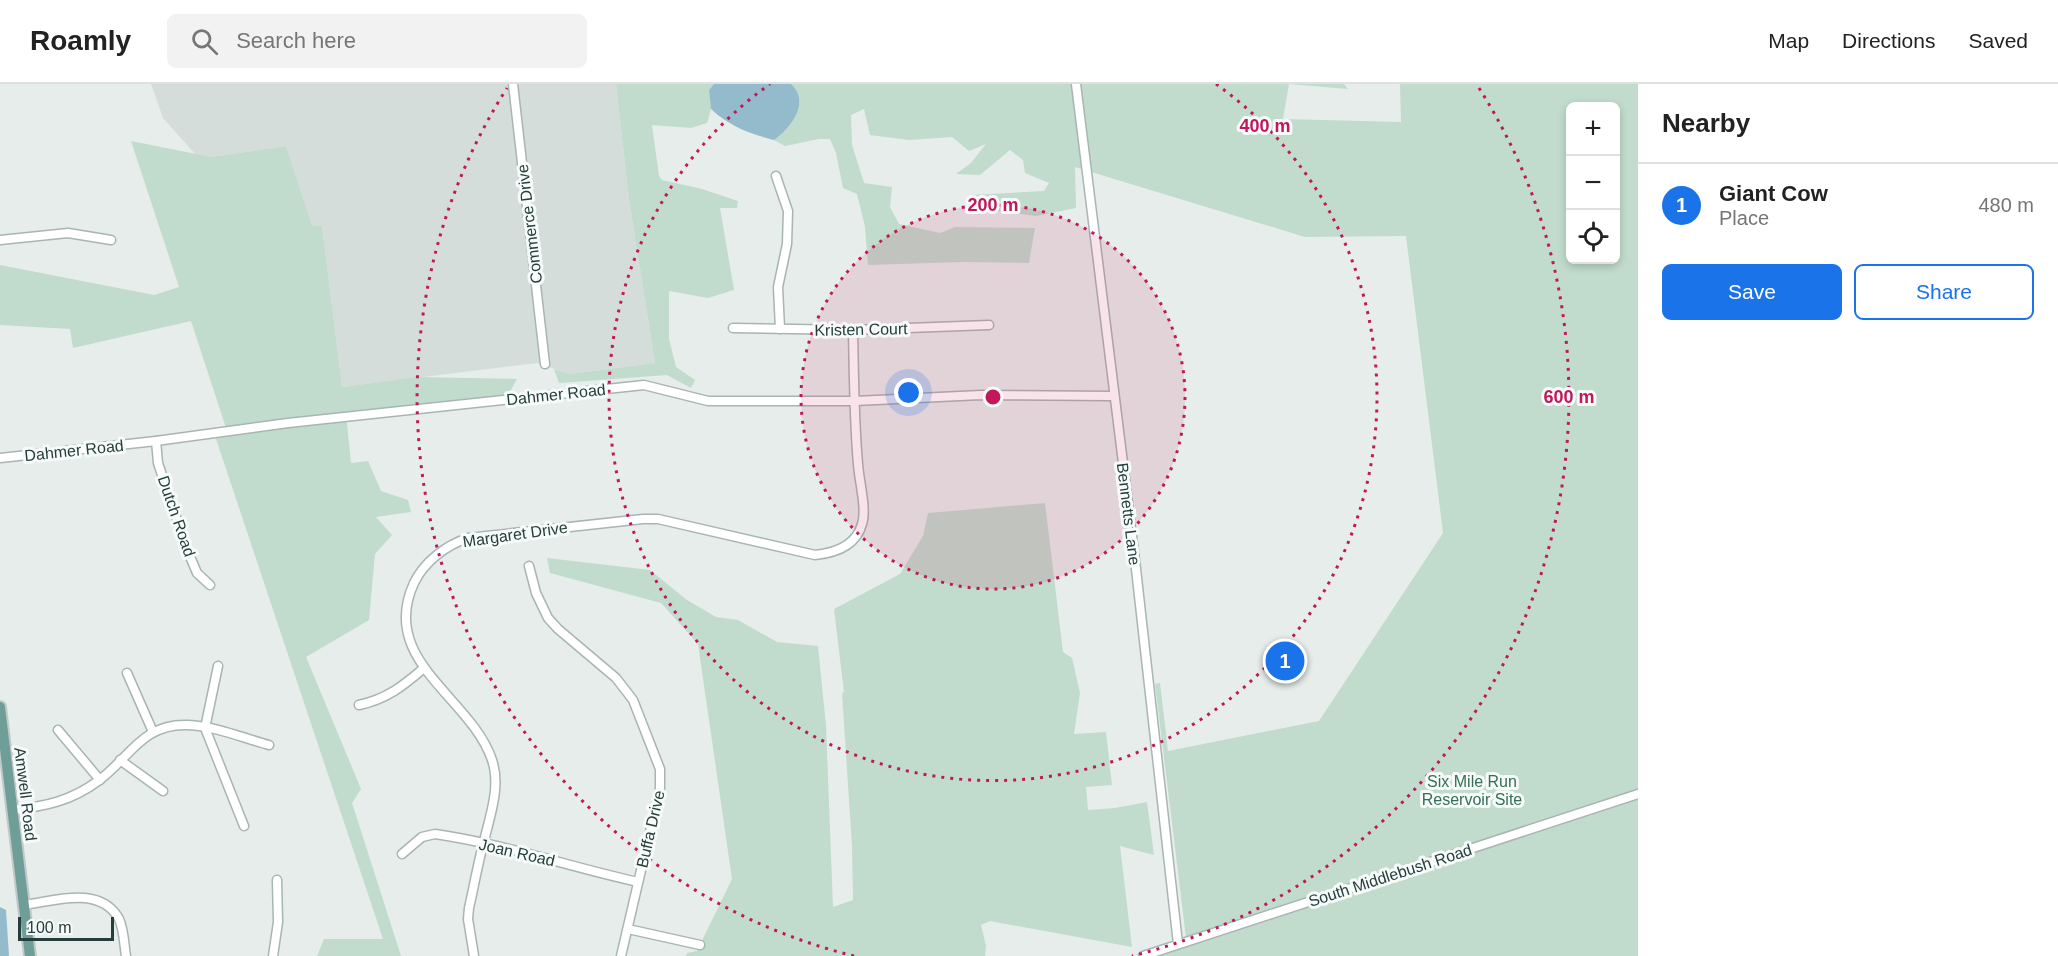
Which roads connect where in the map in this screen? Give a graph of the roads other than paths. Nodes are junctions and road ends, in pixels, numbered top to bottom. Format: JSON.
{"nodes":[{"id":1,"x":513,"y":84,"type":"edge"},
{"id":2,"x":1076,"y":84,"type":"edge"},
{"id":3,"x":776,"y":176,"type":"dead end"},
{"id":4,"x":0,"y":240,"type":"edge"},
{"id":5,"x":111,"y":240,"type":"dead end"},
{"id":6,"x":989,"y":325,"type":"dead end"},
{"id":7,"x":733,"y":328,"type":"dead end"},
{"id":8,"x":780,"y":329,"type":"junction"},
{"id":9,"x":853,"y":330,"type":"junction"},
{"id":10,"x":545,"y":364,"type":"dead end"},
{"id":11,"x":1113,"y":396,"type":"junction"},
{"id":12,"x":855,"y":400,"type":"junction"},
{"id":13,"x":156,"y":441,"type":"junction"},
{"id":14,"x":0,"y":458,"type":"edge"},
{"id":15,"x":530,"y":566,"type":"dead end"},
{"id":16,"x":210,"y":585,"type":"dead end"},
{"id":17,"x":218,"y":666,"type":"dead end"},
{"id":18,"x":424,"y":668,"type":"junction"},
{"id":19,"x":128,"y":673,"type":"dead end"},
{"id":20,"x":359,"y":705,"type":"dead end"},
{"id":21,"x":0,"y":706,"type":"edge"},
{"id":22,"x":1,"y":723,"type":"edge"},
{"id":23,"x":205,"y":728,"type":"junction"},
{"id":24,"x":58,"y":730,"type":"dead end"},
{"id":25,"x":153,"y":732,"type":"junction"},
{"id":26,"x":269,"y":745,"type":"dead end"},
{"id":27,"x":120,"y":760,"type":"junction"},
{"id":28,"x":100,"y":780,"type":"junction"},
{"id":29,"x":163,"y":791,"type":"dead end"},
{"id":30,"x":1638,"y":794,"type":"edge"},
{"id":31,"x":13,"y":810,"type":"junction"},
{"id":32,"x":244,"y":826,"type":"dead end"},
{"id":33,"x":483,"y":843,"type":"junction"},
{"id":34,"x":402,"y":854,"type":"dead end"},
{"id":35,"x":277,"y":880,"type":"dead end"},
{"id":36,"x":638,"y":882,"type":"junction"},
{"id":37,"x":24,"y":905,"type":"junction"},
{"id":38,"x":628,"y":928,"type":"junction"},
{"id":39,"x":1178,"y":944,"type":"junction"},
{"id":40,"x":700,"y":945,"type":"dead end"},
{"id":41,"x":30,"y":956,"type":"edge"},
{"id":42,"x":126,"y":956,"type":"edge"},
{"id":43,"x":273,"y":956,"type":"edge"},
{"id":44,"x":474,"y":956,"type":"edge"},
{"id":45,"x":621,"y":956,"type":"edge"},
{"id":46,"x":1143,"y":956,"type":"edge"}],
"edges":[{"from":1,"to":10,"type":"street","name":"Commerce Drive"},
{"from":2,"to":11,"type":"street","name":"Bennetts Lane"},
{"from":3,"to":8,"type":"street"},
{"from":4,"to":5,"type":"street"},
{"from":6,"to":9,"type":"street","name":"Kristen Court"},
{"from":7,"to":8,"type":"street","name":"Kristen Court"},
{"from":8,"to":9,"type":"street","name":"Kristen Court"},
{"from":9,"to":12,"type":"street","name":"Margaret Drive"},
{"from":11,"to":12,"type":"street","name":"Dahmer Road"},
{"from":11,"to":39,"type":"street","name":"Bennetts Lane"},
{"from":12,"to":13,"type":"street","name":"Dahmer Road"},
{"from":12,"to":18,"type":"street","name":"Margaret Drive"},
{"from":13,"to":14,"type":"street","name":"Dahmer Road"},
{"from":13,"to":16,"type":"street","name":"Dutch Road"},
{"from":15,"to":36,"type":"street","name":"Buffa Drive"},
{"from":17,"to":23,"type":"street"},
{"from":18,"to":20,"type":"street"},
{"from":18,"to":33,"type":"street","name":"Margaret Drive"},
{"from":19,"to":25,"type":"street"},
{"from":21,"to":22,"type":"main road","name":"Amwell Road"},
{"from":22,"to":31,"type":"main road","name":"Amwell Road"},
{"from":23,"to":25,"type":"street"},
{"from":23,"to":26,"type":"street"},
{"from":23,"to":32,"type":"street"},
{"from":24,"to":28,"type":"street"},
{"from":25,"to":27,"type":"street"},
{"from":27,"to":28,"type":"street"},
{"from":27,"to":29,"type":"street"},
{"from":28,"to":31,"type":"street"},
{"from":30,"to":39,"type":"street","name":"South Middlebush Road"},
{"from":31,"to":37,"type":"main road","name":"Amwell Road"},
{"from":33,"to":34,"type":"street","name":"Joan Road"},
{"from":33,"to":36,"type":"street","name":"Joan Road"},
{"from":33,"to":44,"type":"street","name":"Margaret Drive"},
{"from":35,"to":43,"type":"street"},
{"from":36,"to":38,"type":"street","name":"Buffa Drive"},
{"from":37,"to":41,"type":"main road","name":"Amwell Road"},
{"from":37,"to":42,"type":"street"},
{"from":38,"to":40,"type":"street"},
{"from":38,"to":45,"type":"street","name":"Buffa Drive"},
{"from":39,"to":46,"type":"street","name":"South Middlebush Road"}]}
